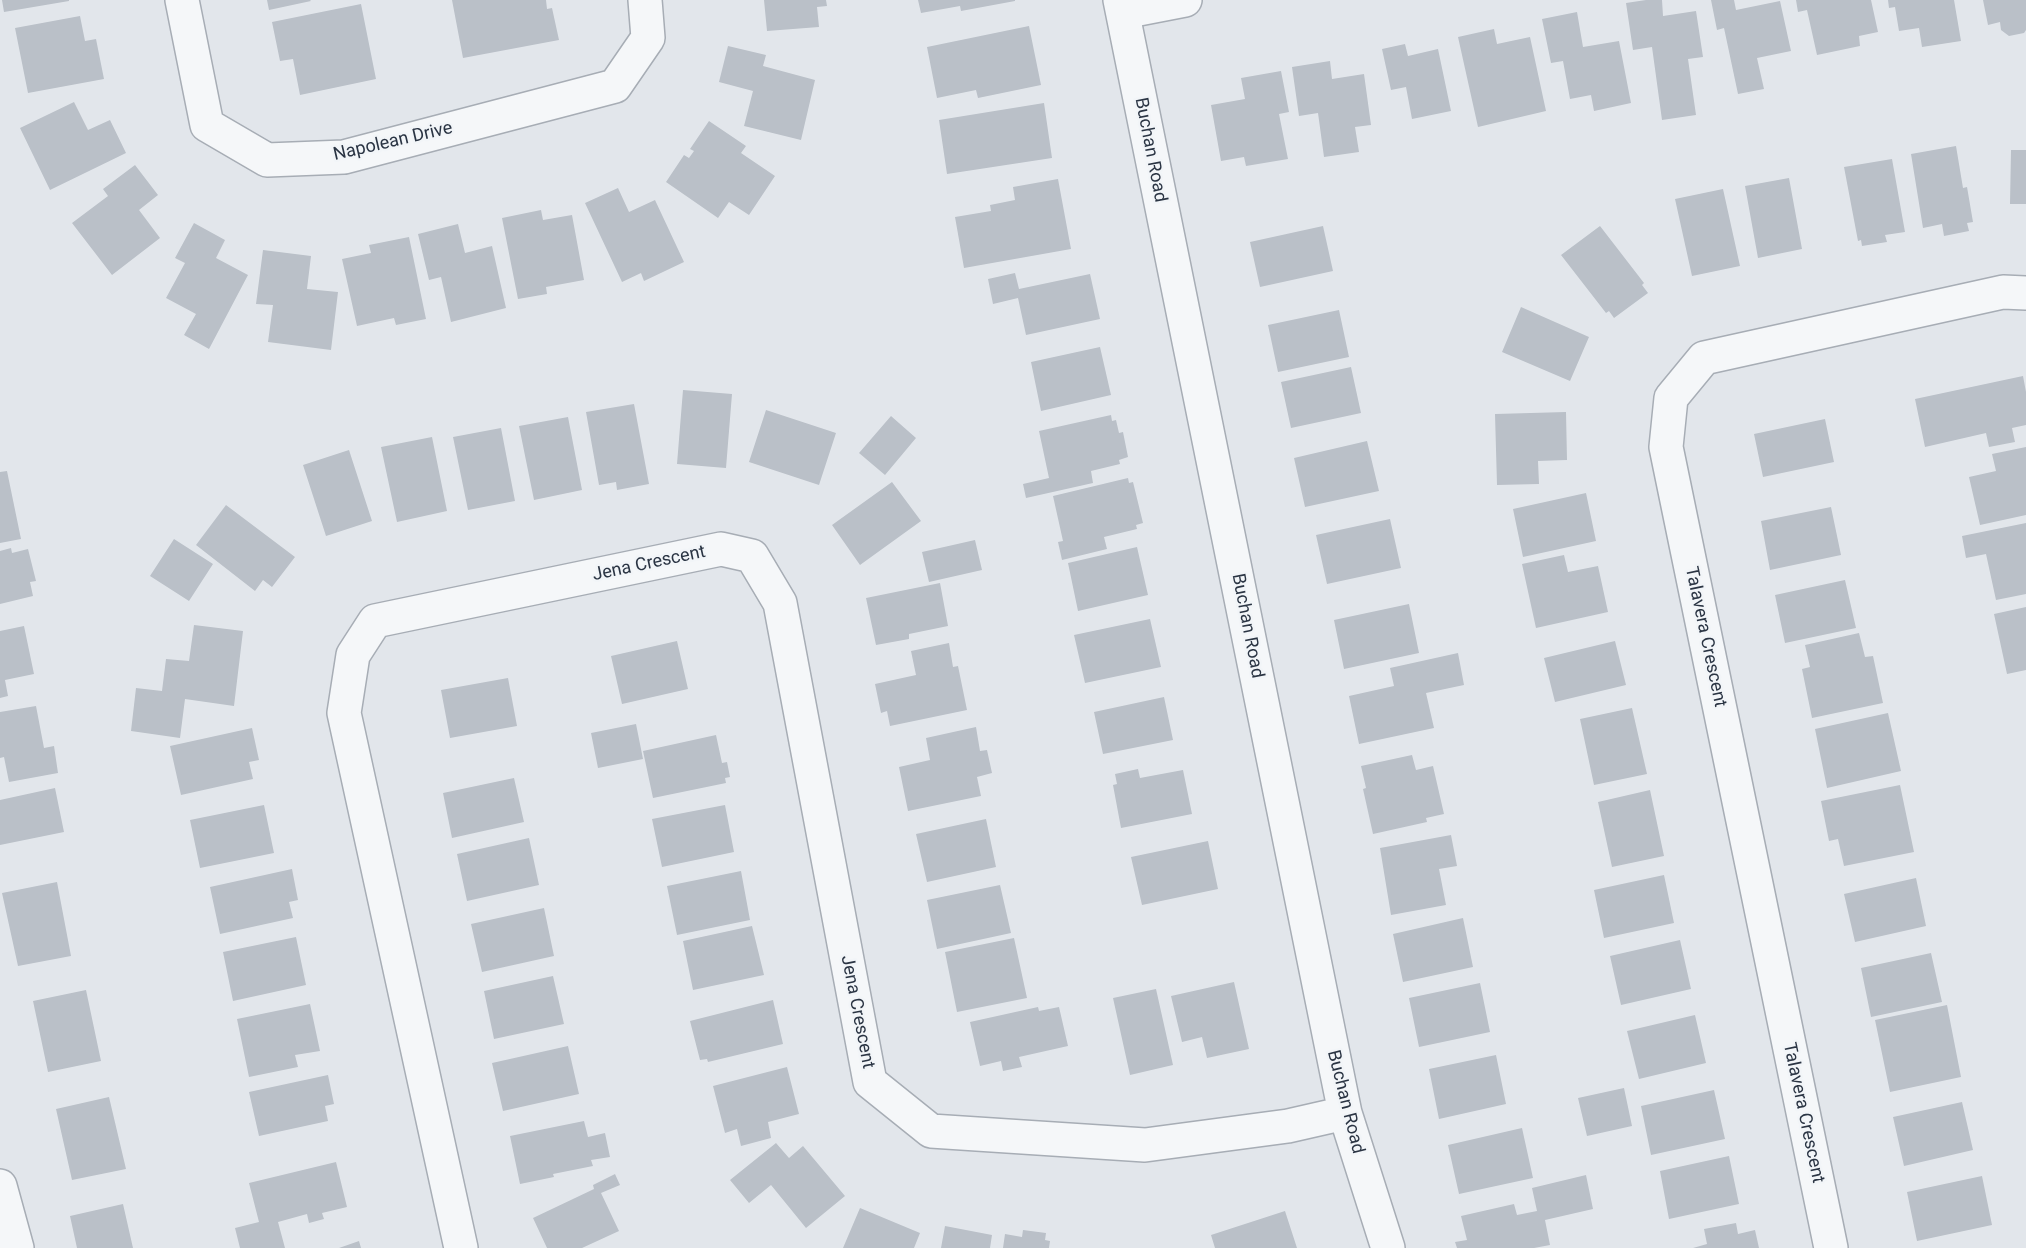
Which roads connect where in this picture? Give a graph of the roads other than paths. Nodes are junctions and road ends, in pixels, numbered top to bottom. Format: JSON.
{"nodes":[{"id":1,"x":182,"y":0,"type":"edge"},
{"id":2,"x":645,"y":0,"type":"edge"},
{"id":3,"x":1185,"y":0,"type":"edge"},
{"id":4,"x":1121,"y":6,"type":"edge"},
{"id":5,"x":2026,"y":293,"type":"edge"},
{"id":6,"x":1345,"y":1113,"type":"junction"},
{"id":7,"x":0,"y":1186,"type":"edge"},
{"id":8,"x":17,"y":1248,"type":"edge"},
{"id":9,"x":461,"y":1248,"type":"edge"},
{"id":10,"x":1388,"y":1248,"type":"edge"},
{"id":11,"x":1831,"y":1248,"type":"edge"}],
"edges":[{"from":1,"to":2,"type":"street","name":"Napolean Drive"},
{"from":3,"to":4,"type":"street"},
{"from":4,"to":6,"type":"street","name":"Buchan Road"},
{"from":5,"to":11,"type":"street","name":"Talavera Crescent"},
{"from":6,"to":9,"type":"street","name":"Jena Crescent"},
{"from":6,"to":10,"type":"street","name":"Buchan Road"},
{"from":7,"to":8,"type":"street"}]}
